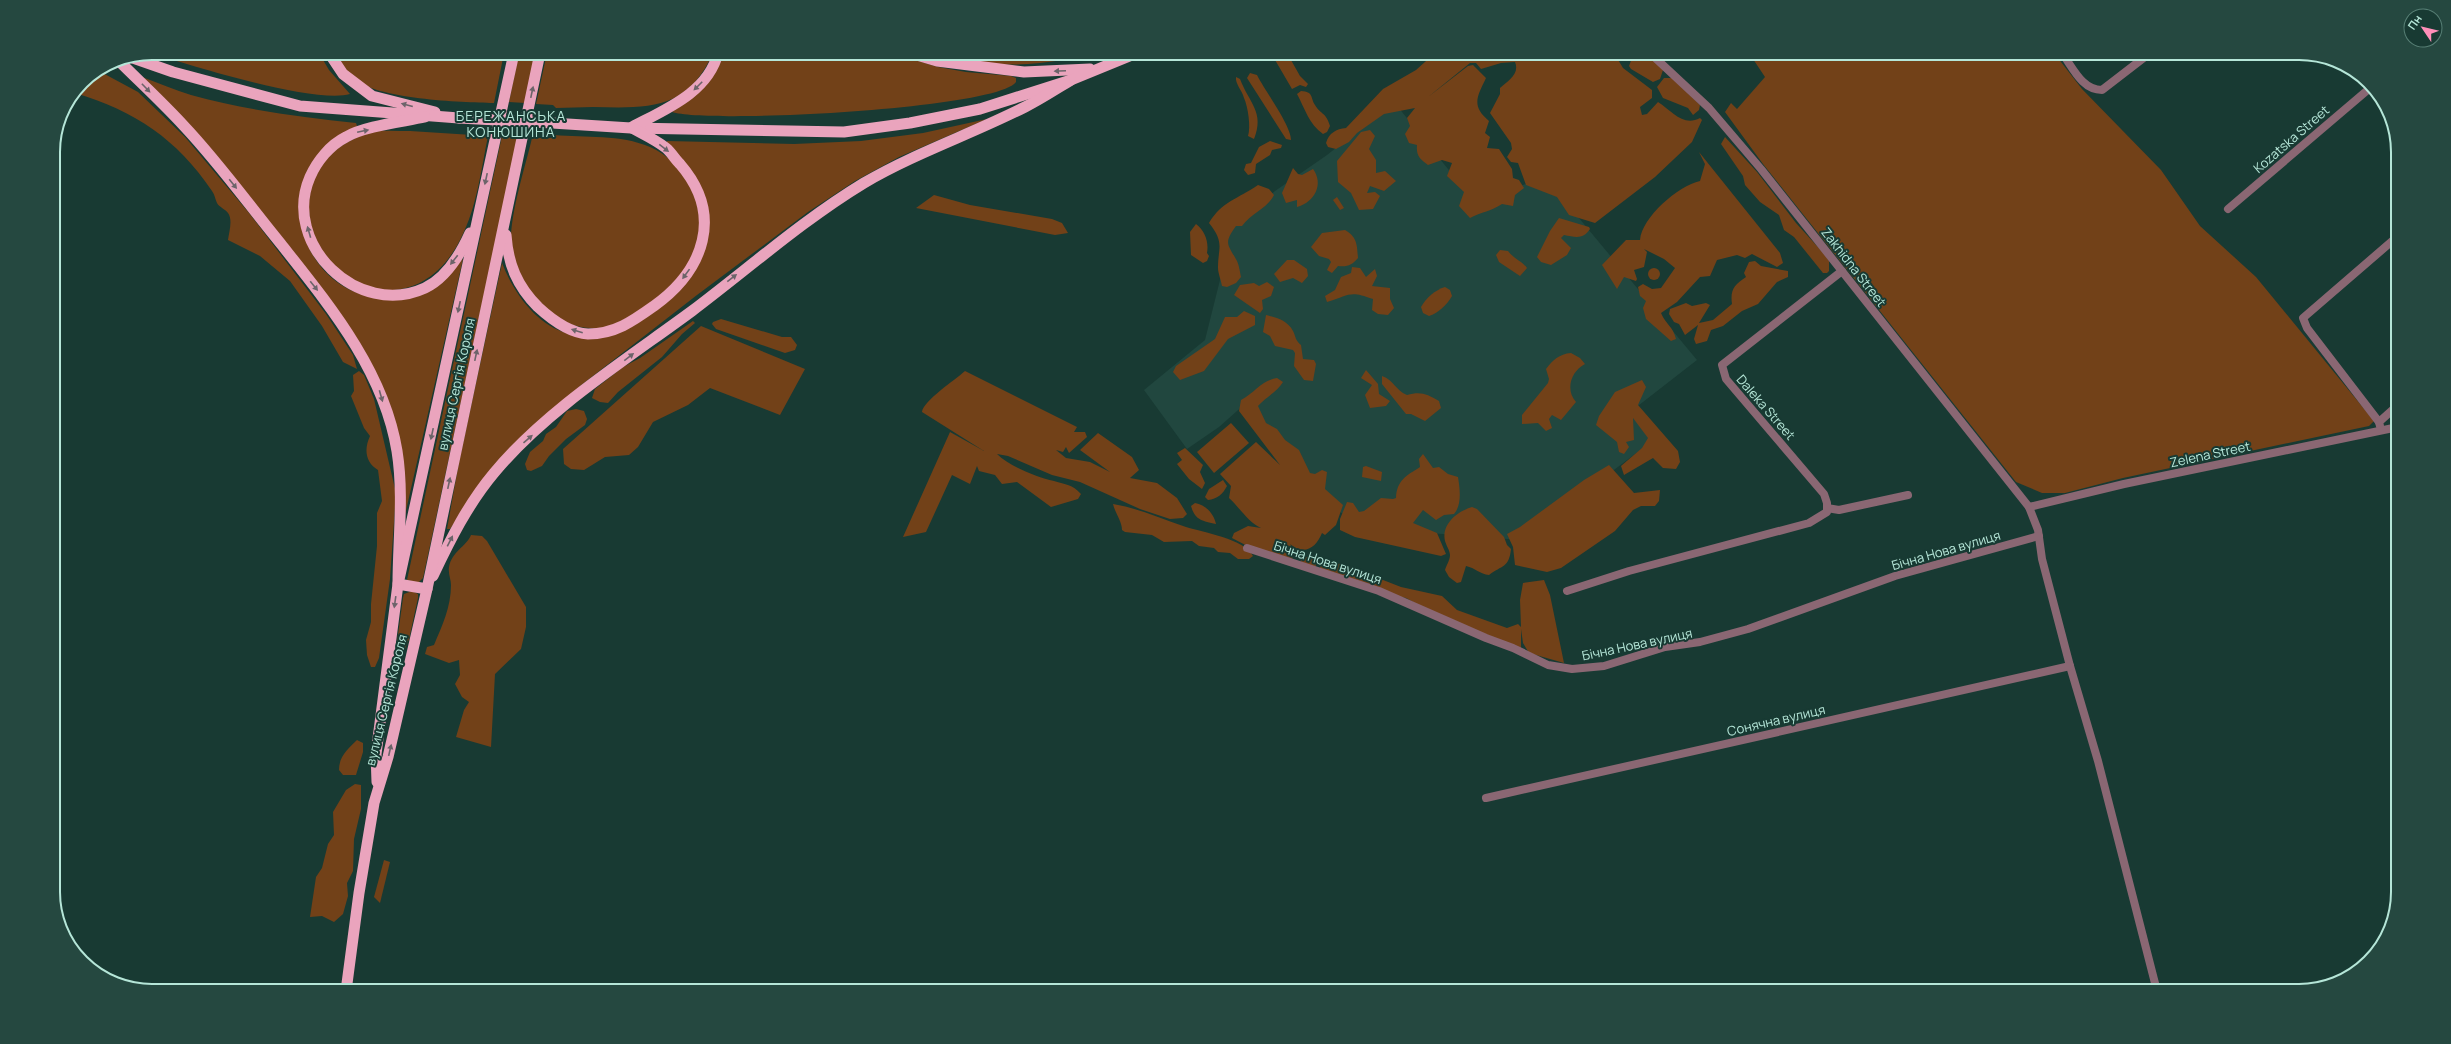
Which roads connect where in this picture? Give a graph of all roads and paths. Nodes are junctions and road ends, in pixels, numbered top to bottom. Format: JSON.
{"nodes":[{"id":1,"x":334,"y":60,"type":"edge"},
{"id":2,"x":512,"y":60,"type":"edge"},
{"id":3,"x":539,"y":60,"type":"edge"},
{"id":4,"x":715,"y":60,"type":"edge"},
{"id":5,"x":934,"y":60,"type":"edge"},
{"id":6,"x":1120,"y":60,"type":"edge"},
{"id":7,"x":1657,"y":60,"type":"edge"},
{"id":8,"x":2067,"y":60,"type":"edge"},
{"id":9,"x":2141,"y":60,"type":"edge"},
{"id":10,"x":141,"y":61,"type":"edge"},
{"id":11,"x":123,"y":65,"type":"edge"},
{"id":12,"x":1099,"y":69,"type":"junction"},
{"id":13,"x":1071,"y":80,"type":"junction"},
{"id":14,"x":2367,"y":90,"type":"edge"},
{"id":15,"x":425,"y":117,"type":"junction"},
{"id":16,"x":459,"y":118,"type":"junction"},
{"id":17,"x":632,"y":128,"type":"junction"},
{"id":18,"x":2228,"y":209,"type":"dead end"},
{"id":19,"x":479,"y":214,"type":"junction"},
{"id":20,"x":505,"y":220,"type":"junction"},
{"id":21,"x":2391,"y":242,"type":"edge"},
{"id":22,"x":1842,"y":271,"type":"junction"},
{"id":23,"x":2391,"y":413,"type":"edge"},
{"id":24,"x":2380,"y":426,"type":"junction"},
{"id":25,"x":2391,"y":427,"type":"edge"},
{"id":26,"x":1908,"y":495,"type":"dead end"},
{"id":27,"x":2029,"y":507,"type":"junction"},
{"id":28,"x":1827,"y":508,"type":"junction"},
{"id":29,"x":2039,"y":536,"type":"junction"},
{"id":30,"x":1247,"y":548,"type":"dead end"},
{"id":31,"x":398,"y":584,"type":"junction"},
{"id":32,"x":427,"y":589,"type":"junction"},
{"id":33,"x":1566,"y":591,"type":"dead end"},
{"id":34,"x":2070,"y":666,"type":"junction"},
{"id":35,"x":378,"y":786,"type":"junction"},
{"id":36,"x":1486,"y":798,"type":"dead end"},
{"id":37,"x":347,"y":984,"type":"edge"},
{"id":38,"x":2155,"y":984,"type":"edge"}],
"edges":[{"from":16,"to":1,"type":"highway","one_way":true},
{"from":2,"to":19,"type":"highway","name":"вулиця Сергія Короля","one_way":true},
{"from":20,"to":3,"type":"highway","name":"вулиця Сергія Короля","one_way":true},
{"from":4,"to":17,"type":"highway","one_way":true},
{"from":12,"to":5,"type":"highway","one_way":true},
{"from":6,"to":12,"type":"highway"},
{"from":7,"to":22,"type":"street","name":"Zakhidna Street"},
{"from":8,"to":9,"type":"street"},
{"from":10,"to":15,"type":"highway"},
{"from":11,"to":31,"type":"highway","one_way":true},
{"from":12,"to":13,"type":"highway"},
{"from":13,"to":17,"type":"highway"},
{"from":32,"to":13,"type":"highway","one_way":true},
{"from":14,"to":18,"type":"street","name":"Kozatska Street"},
{"from":15,"to":16,"type":"highway"},
{"from":19,"to":15,"type":"highway","one_way":true},
{"from":16,"to":17,"type":"highway","bridge":true},
{"from":17,"to":20,"type":"highway","one_way":true},
{"from":19,"to":31,"type":"highway","name":"вулиця Сергія Короля","one_way":true},
{"from":32,"to":20,"type":"highway","name":"вулиця Сергія Короля","one_way":true},
{"from":21,"to":24,"type":"street"},
{"from":22,"to":27,"type":"street","name":"Zakhidna Street"},
{"from":22,"to":28,"type":"street","name":"Daleka Street"},
{"from":23,"to":24,"type":"street"},
{"from":24,"to":25,"type":"street","name":"Zelena Street"},
{"from":24,"to":27,"type":"street","name":"Zelena Street"},
{"from":26,"to":28,"type":"street"},
{"from":27,"to":29,"type":"street","name":"Zakhidna Street"},
{"from":28,"to":33,"type":"street"},
{"from":29,"to":30,"type":"street","name":"Бічна Нова вулиця"},
{"from":29,"to":34,"type":"street","name":"Zakhidna Street"},
{"from":31,"to":32,"type":"highway"},
{"from":31,"to":35,"type":"highway","name":"вулиця Сергія Короля","one_way":true},
{"from":35,"to":32,"type":"highway","name":"вулиця Сергія Короля","one_way":true},
{"from":34,"to":36,"type":"street","name":"Сонячна вулиця"},
{"from":34,"to":38,"type":"street","name":"Zakhidna Street"},
{"from":35,"to":37,"type":"highway"}]}
